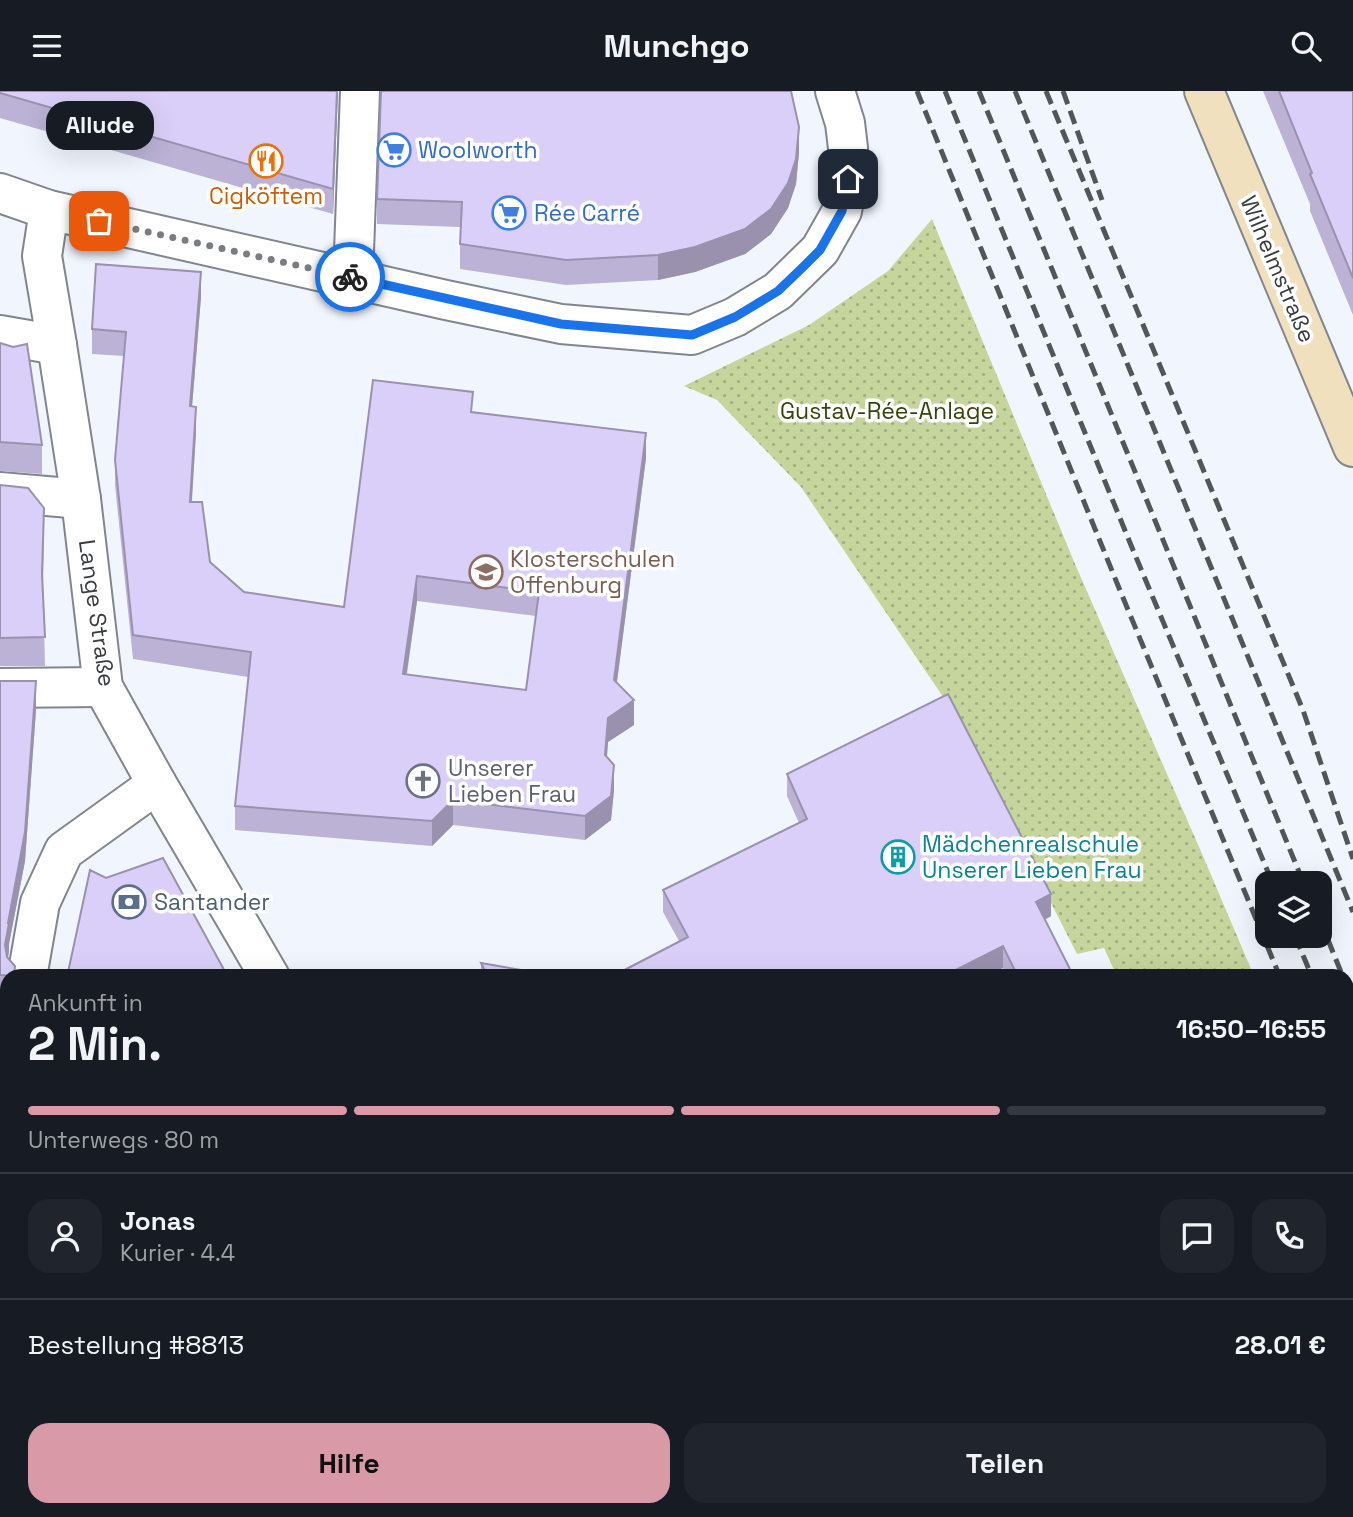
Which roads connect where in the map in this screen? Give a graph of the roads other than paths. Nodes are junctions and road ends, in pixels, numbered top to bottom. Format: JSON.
{"nodes":[{"id":1,"x":360,"y":91,"type":"edge"},
{"id":2,"x":835,"y":91,"type":"edge"},
{"id":3,"x":1204,"y":91,"type":"edge"},
{"id":4,"x":0,"y":193,"type":"edge"},
{"id":5,"x":49,"y":210,"type":"junction"},
{"id":6,"x":353,"y":278,"type":"junction"},
{"id":7,"x":0,"y":335,"type":"edge"},
{"id":8,"x":57,"y":345,"type":"junction"},
{"id":9,"x":1353,"y":447,"type":"edge"},
{"id":10,"x":0,"y":492,"type":"edge"},
{"id":11,"x":81,"y":499,"type":"junction"},
{"id":12,"x":103,"y":687,"type":"junction"},
{"id":13,"x":0,"y":688,"type":"edge"},
{"id":14,"x":157,"y":784,"type":"junction"},
{"id":15,"x":28,"y":969,"type":"edge"},
{"id":16,"x":265,"y":969,"type":"edge"}],
"edges":[{"from":1,"to":6,"type":"street"},
{"from":2,"to":6,"type":"street"},
{"from":3,"to":9,"type":"street","name":"Wilhelmstraße"},
{"from":4,"to":5,"type":"street"},
{"from":5,"to":6,"type":"street"},
{"from":5,"to":8,"type":"street","name":"Lange Straße"},
{"from":7,"to":8,"type":"street"},
{"from":8,"to":11,"type":"street","name":"Lange Straße"},
{"from":10,"to":11,"type":"street"},
{"from":11,"to":12,"type":"street","name":"Lange Straße"},
{"from":12,"to":13,"type":"street"},
{"from":12,"to":14,"type":"street","name":"Lange Straße"},
{"from":14,"to":15,"type":"street"},
{"from":14,"to":16,"type":"street","name":"Lange Straße"}]}
